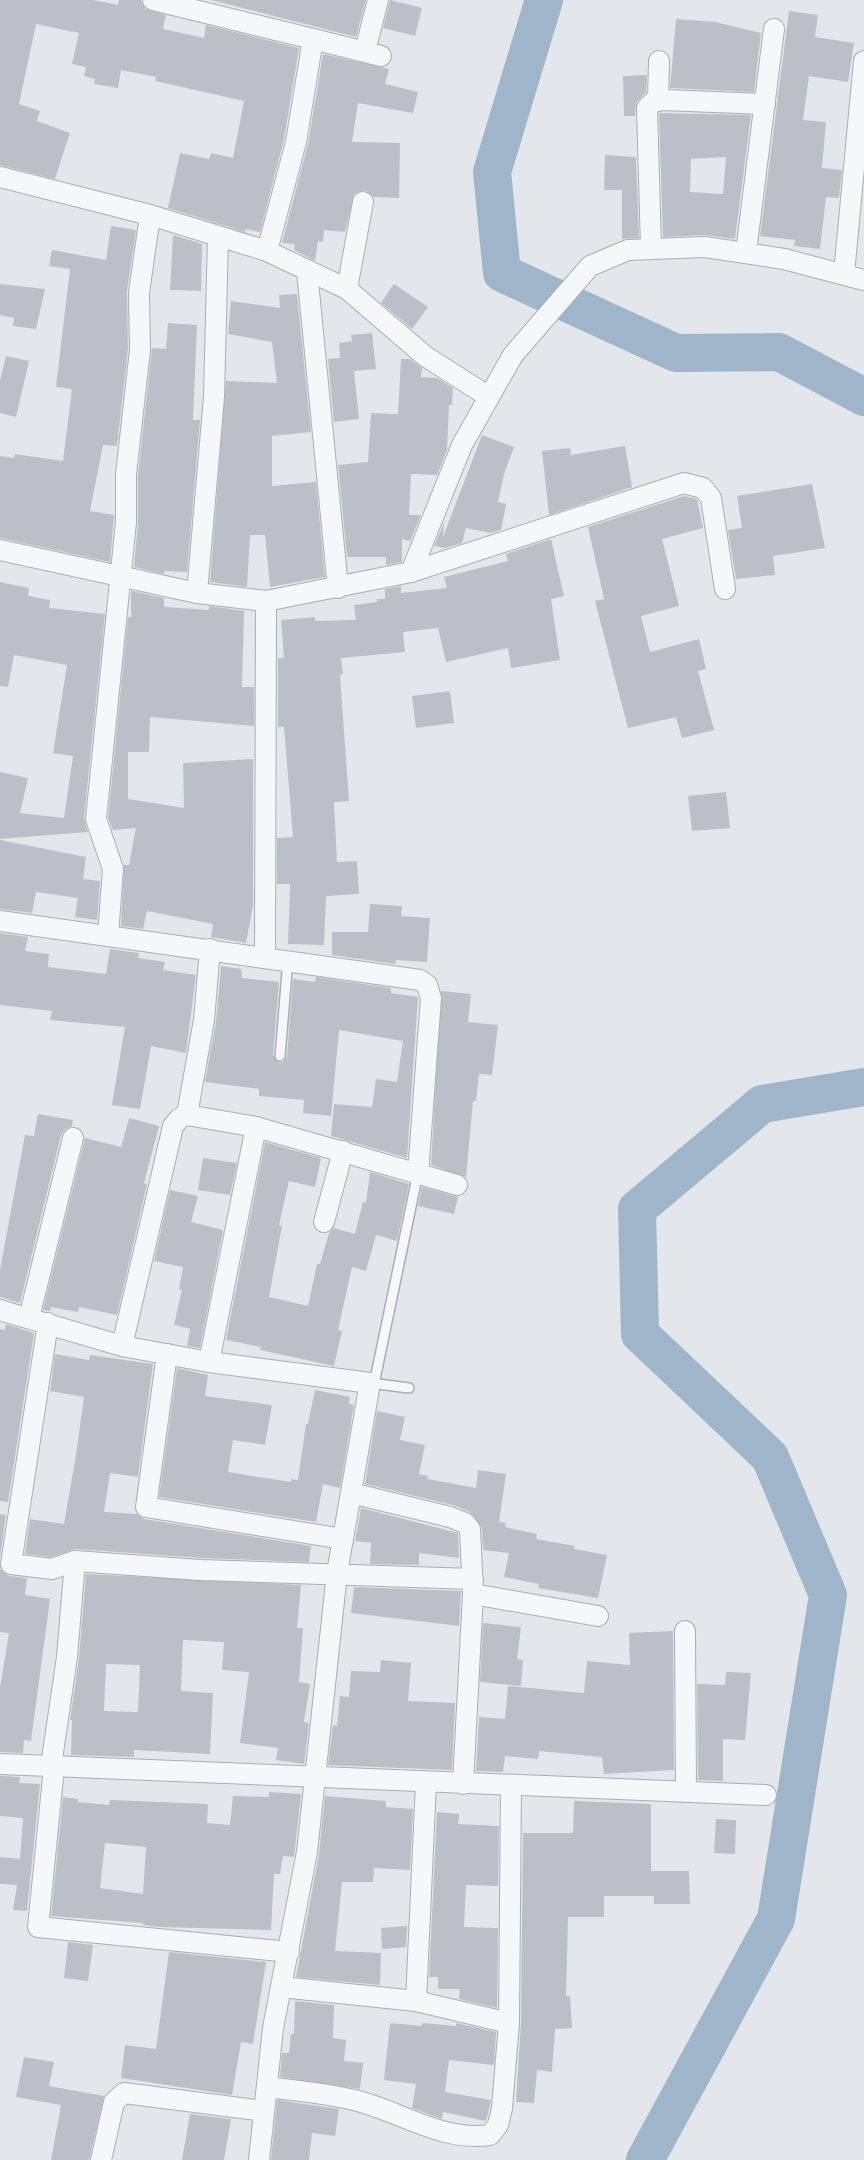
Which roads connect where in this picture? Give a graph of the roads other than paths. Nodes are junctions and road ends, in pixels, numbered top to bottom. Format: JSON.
{"nodes":[{"id":1,"x":153,"y":0,"type":"edge"},
{"id":2,"x":378,"y":0,"type":"edge"},
{"id":3,"x":774,"y":29,"type":"dead end"},
{"id":4,"x":313,"y":39,"type":"junction"},
{"id":5,"x":659,"y":61,"type":"dead end"},
{"id":6,"x":864,"y":61,"type":"edge"},
{"id":7,"x":658,"y":100,"type":"junction"},
{"id":8,"x":765,"y":104,"type":"junction"},
{"id":9,"x":860,"y":165,"type":"edge"},
{"id":10,"x":0,"y":177,"type":"edge"},
{"id":11,"x":363,"y":202,"type":"dead end"},
{"id":12,"x":150,"y":215,"type":"junction"},
{"id":13,"x":218,"y":237,"type":"junction"},
{"id":14,"x":651,"y":248,"type":"junction"},
{"id":15,"x":267,"y":251,"type":"junction"},
{"id":16,"x":746,"y":252,"type":"junction"},
{"id":17,"x":308,"y":271,"type":"junction"},
{"id":18,"x":844,"y":274,"type":"junction"},
{"id":19,"x":864,"y":280,"type":"edge"},
{"id":20,"x":347,"y":289,"type":"junction"},
{"id":21,"x":489,"y":397,"type":"junction"},
{"id":22,"x":0,"y":550,"type":"edge"},
{"id":23,"x":411,"y":572,"type":"junction"},
{"id":24,"x":119,"y":578,"type":"junction"},
{"id":25,"x":338,"y":588,"type":"junction"},
{"id":26,"x":725,"y":589,"type":"dead end"},
{"id":27,"x":197,"y":593,"type":"junction"},
{"id":28,"x":266,"y":602,"type":"junction"},
{"id":29,"x":0,"y":921,"type":"edge"},
{"id":30,"x":108,"y":936,"type":"junction"},
{"id":31,"x":210,"y":949,"type":"junction"},
{"id":32,"x":265,"y":956,"type":"junction"},
{"id":33,"x":288,"y":960,"type":"junction"},
{"id":34,"x":280,"y":1056,"type":"dead end"},
{"id":35,"x":186,"y":1115,"type":"junction"},
{"id":36,"x":256,"y":1127,"type":"junction"},
{"id":37,"x":73,"y":1138,"type":"dead end"},
{"id":38,"x":343,"y":1152,"type":"junction"},
{"id":39,"x":418,"y":1173,"type":"junction"},
{"id":40,"x":457,"y":1185,"type":"dead end"},
{"id":41,"x":324,"y":1222,"type":"dead end"},
{"id":42,"x":0,"y":1310,"type":"edge"},
{"id":43,"x":29,"y":1318,"type":"junction"},
{"id":44,"x":48,"y":1323,"type":"junction"},
{"id":45,"x":122,"y":1346,"type":"junction"},
{"id":46,"x":167,"y":1354,"type":"junction"},
{"id":47,"x":209,"y":1362,"type":"junction"},
{"id":48,"x":372,"y":1384,"type":"junction"},
{"id":49,"x":409,"y":1388,"type":"dead end"},
{"id":50,"x":351,"y":1493,"type":"junction"},
{"id":51,"x":343,"y":1539,"type":"junction"},
{"id":52,"x":75,"y":1561,"type":"junction"},
{"id":53,"x":337,"y":1573,"type":"junction"},
{"id":54,"x":473,"y":1587,"type":"junction"},
{"id":55,"x":598,"y":1616,"type":"dead end"},
{"id":56,"x":685,"y":1631,"type":"dead end"},
{"id":57,"x":0,"y":1764,"type":"edge"},
{"id":58,"x":53,"y":1767,"type":"junction"},
{"id":59,"x":315,"y":1777,"type":"junction"},
{"id":60,"x":426,"y":1782,"type":"junction"},
{"id":61,"x":463,"y":1784,"type":"junction"},
{"id":62,"x":512,"y":1785,"type":"junction"},
{"id":63,"x":686,"y":1792,"type":"junction"},
{"id":64,"x":765,"y":1795,"type":"dead end"},
{"id":65,"x":289,"y":1952,"type":"junction"},
{"id":66,"x":281,"y":1987,"type":"junction"},
{"id":67,"x":416,"y":2001,"type":"junction"},
{"id":68,"x":509,"y":2023,"type":"junction"},
{"id":69,"x":267,"y":2087,"type":"junction"},
{"id":70,"x":264,"y":2111,"type":"junction"},
{"id":71,"x":101,"y":2160,"type":"edge"},
{"id":72,"x":259,"y":2160,"type":"edge"}],
"edges":[{"from":1,"to":4,"type":"street"},
{"from":2,"to":4,"type":"street"},
{"from":3,"to":8,"type":"street"},
{"from":4,"to":15,"type":"street"},
{"from":5,"to":7,"type":"street"},
{"from":6,"to":9,"type":"street"},
{"from":7,"to":8,"type":"street"},
{"from":7,"to":14,"type":"street"},
{"from":8,"to":16,"type":"street"},
{"from":9,"to":18,"type":"street"},
{"from":10,"to":12,"type":"street"},
{"from":11,"to":20,"type":"street"},
{"from":12,"to":13,"type":"street"},
{"from":12,"to":24,"type":"street"},
{"from":13,"to":15,"type":"street"},
{"from":13,"to":27,"type":"street"},
{"from":14,"to":16,"type":"street"},
{"from":14,"to":21,"type":"street"},
{"from":15,"to":17,"type":"street"},
{"from":16,"to":18,"type":"street"},
{"from":17,"to":20,"type":"street"},
{"from":17,"to":25,"type":"street"},
{"from":18,"to":19,"type":"street"},
{"from":20,"to":21,"type":"street"},
{"from":21,"to":23,"type":"street"},
{"from":22,"to":24,"type":"street"},
{"from":23,"to":25,"type":"street"},
{"from":23,"to":26,"type":"street"},
{"from":24,"to":27,"type":"street"},
{"from":24,"to":30,"type":"street"},
{"from":25,"to":28,"type":"street"},
{"from":27,"to":28,"type":"street"},
{"from":28,"to":32,"type":"street"},
{"from":29,"to":30,"type":"street"},
{"from":30,"to":31,"type":"street"},
{"from":31,"to":32,"type":"street"},
{"from":31,"to":35,"type":"street"},
{"from":32,"to":33,"type":"street"},
{"from":33,"to":34,"type":"lane"},
{"from":33,"to":39,"type":"street"},
{"from":35,"to":36,"type":"street"},
{"from":35,"to":45,"type":"street"},
{"from":36,"to":38,"type":"street"},
{"from":36,"to":47,"type":"street"},
{"from":37,"to":43,"type":"street"},
{"from":38,"to":39,"type":"street"},
{"from":38,"to":41,"type":"street"},
{"from":39,"to":40,"type":"street"},
{"from":39,"to":48,"type":"lane"},
{"from":42,"to":43,"type":"street"},
{"from":43,"to":44,"type":"street"},
{"from":44,"to":45,"type":"street"},
{"from":44,"to":52,"type":"street"},
{"from":45,"to":46,"type":"street"},
{"from":46,"to":47,"type":"street"},
{"from":46,"to":51,"type":"street"},
{"from":47,"to":48,"type":"street"},
{"from":48,"to":49,"type":"lane"},
{"from":48,"to":50,"type":"street"},
{"from":50,"to":51,"type":"street"},
{"from":50,"to":54,"type":"street"},
{"from":51,"to":53,"type":"street"},
{"from":52,"to":53,"type":"street"},
{"from":52,"to":58,"type":"street"},
{"from":53,"to":54,"type":"street"},
{"from":53,"to":59,"type":"street"},
{"from":54,"to":55,"type":"street"},
{"from":54,"to":61,"type":"street"},
{"from":56,"to":63,"type":"street"},
{"from":57,"to":58,"type":"street"},
{"from":58,"to":59,"type":"street"},
{"from":58,"to":65,"type":"street"},
{"from":59,"to":60,"type":"street"},
{"from":59,"to":65,"type":"street"},
{"from":60,"to":61,"type":"street"},
{"from":60,"to":67,"type":"street"},
{"from":61,"to":62,"type":"street"},
{"from":62,"to":63,"type":"street"},
{"from":62,"to":68,"type":"street"},
{"from":63,"to":64,"type":"street"},
{"from":65,"to":66,"type":"street"},
{"from":66,"to":67,"type":"street"},
{"from":66,"to":69,"type":"street"},
{"from":67,"to":68,"type":"street"},
{"from":68,"to":69,"type":"street"},
{"from":69,"to":70,"type":"street"},
{"from":70,"to":71,"type":"street"},
{"from":70,"to":72,"type":"street"}]}
